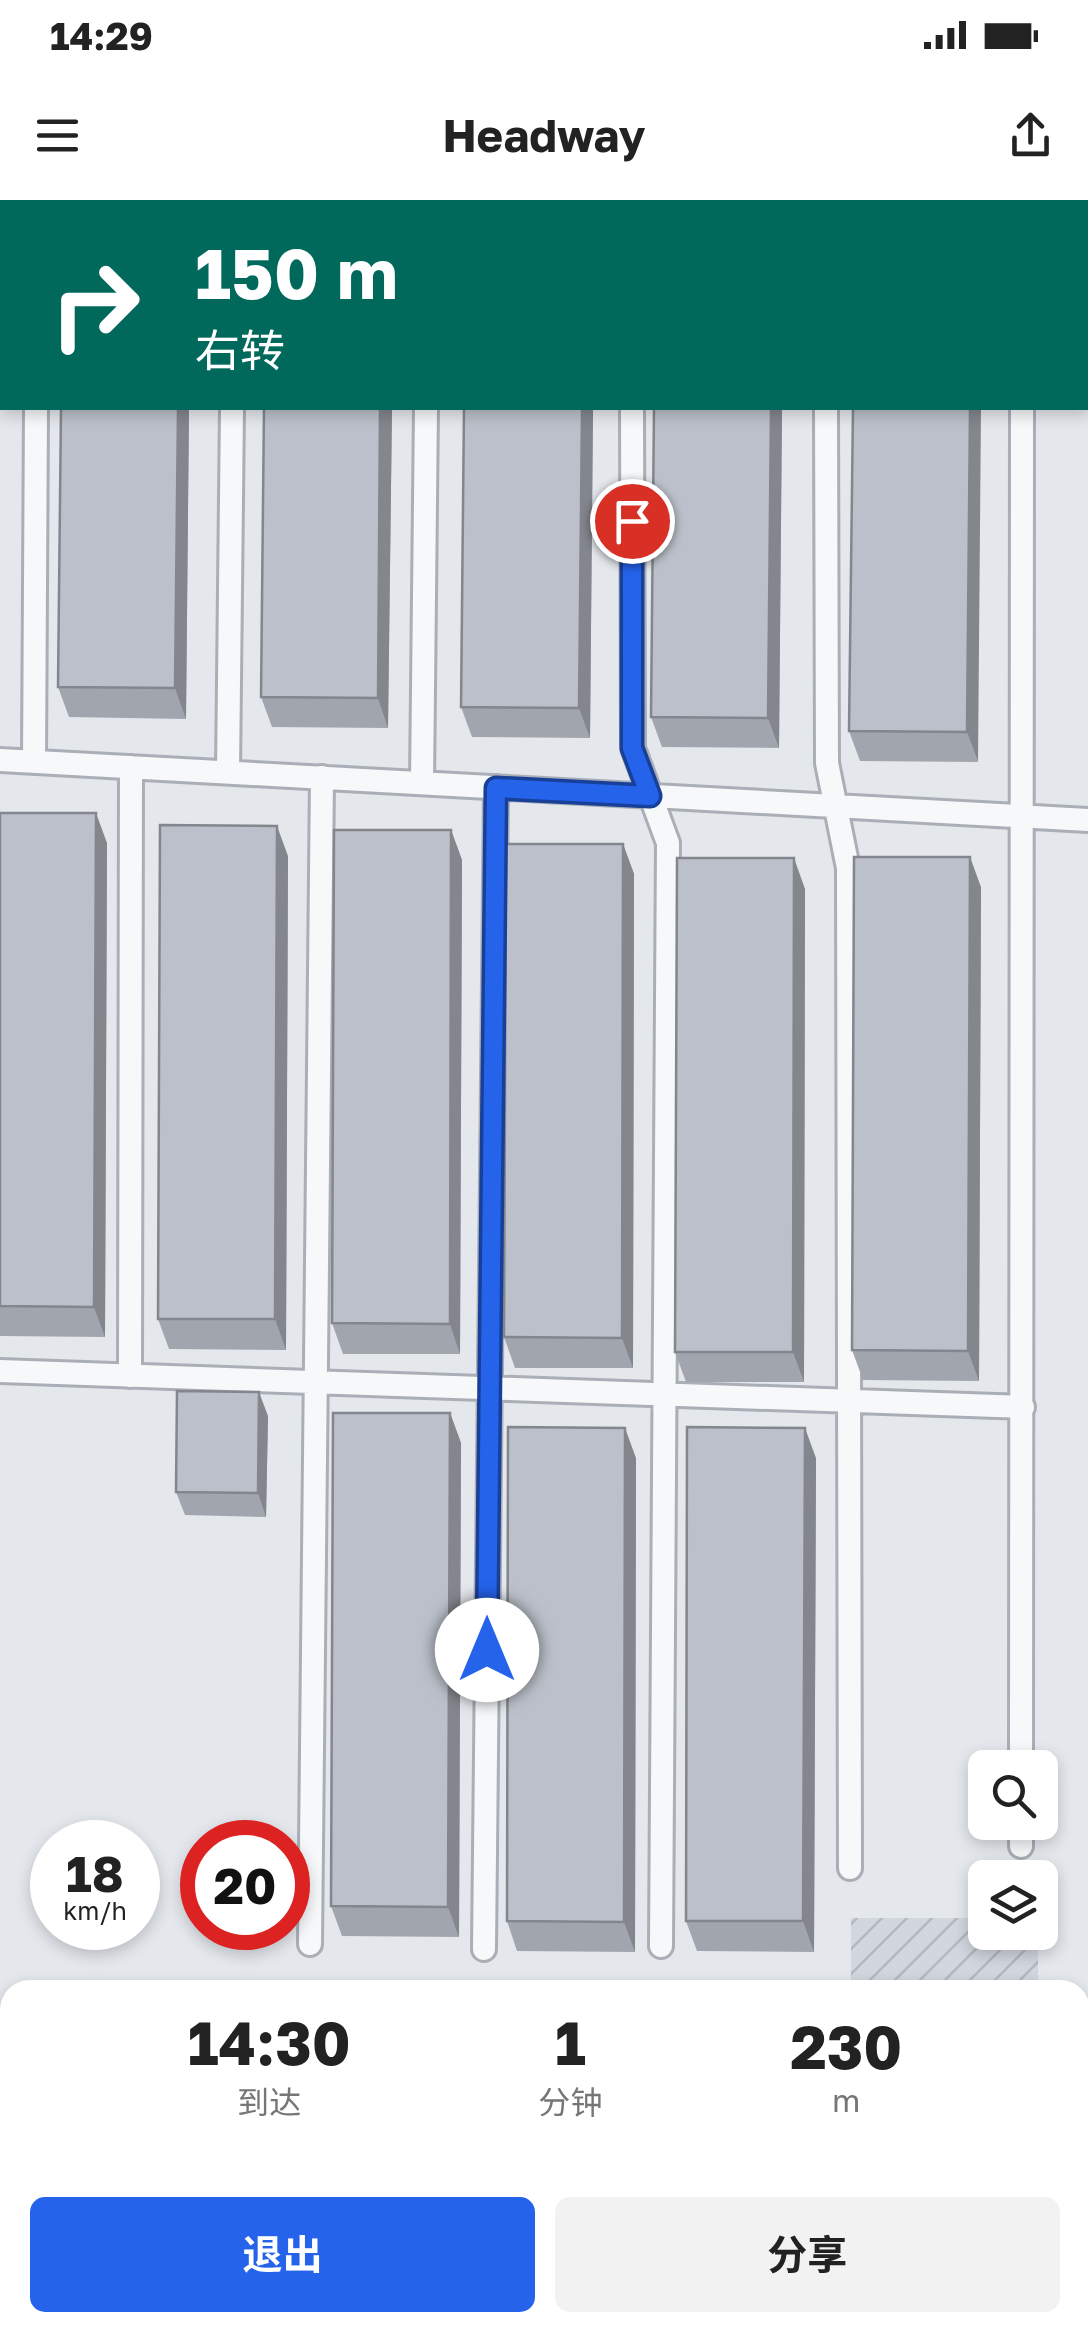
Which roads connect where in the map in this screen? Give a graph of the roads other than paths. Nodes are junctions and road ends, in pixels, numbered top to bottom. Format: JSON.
{"nodes":[{"id":1,"x":36,"y":410,"type":"edge"},
{"id":2,"x":232,"y":410,"type":"edge"},
{"id":3,"x":426,"y":410,"type":"edge"},
{"id":4,"x":632,"y":410,"type":"edge"},
{"id":5,"x":826,"y":410,"type":"edge"},
{"id":6,"x":1022,"y":410,"type":"edge"},
{"id":7,"x":0,"y":760,"type":"edge"},
{"id":8,"x":34,"y":762,"type":"junction"},
{"id":9,"x":131,"y":767,"type":"junction"},
{"id":10,"x":228,"y":772,"type":"junction"},
{"id":11,"x":322,"y":778,"type":"junction"},
{"id":12,"x":422,"y":783,"type":"junction"},
{"id":13,"x":496,"y":788,"type":"junction"},
{"id":14,"x":650,"y":796,"type":"junction"},
{"id":15,"x":836,"y":806,"type":"junction"},
{"id":16,"x":1022,"y":816,"type":"junction"},
{"id":17,"x":1088,"y":820,"type":"edge"},
{"id":18,"x":0,"y":1372,"type":"edge"},
{"id":19,"x":130,"y":1376,"type":"junction"},
{"id":20,"x":316,"y":1382,"type":"junction"},
{"id":21,"x":490,"y":1388,"type":"junction"},
{"id":22,"x":664,"y":1394,"type":"junction"},
{"id":23,"x":849,"y":1401,"type":"junction"},
{"id":24,"x":1023,"y":1407,"type":"junction"},
{"id":25,"x":1021,"y":1750,"type":"edge"},
{"id":26,"x":850,"y":1868,"type":"dead end"},
{"id":27,"x":310,"y":1944,"type":"dead end"},
{"id":28,"x":661,"y":1946,"type":"dead end"},
{"id":29,"x":484,"y":1949,"type":"dead end"}],
"edges":[{"from":1,"to":8,"type":"lane"},
{"from":2,"to":10,"type":"lane"},
{"from":3,"to":12,"type":"lane"},
{"from":4,"to":14,"type":"lane"},
{"from":5,"to":15,"type":"lane"},
{"from":6,"to":16,"type":"lane"},
{"from":7,"to":8,"type":"lane"},
{"from":8,"to":9,"type":"lane"},
{"from":9,"to":10,"type":"lane"},
{"from":9,"to":19,"type":"lane"},
{"from":10,"to":11,"type":"lane"},
{"from":11,"to":12,"type":"lane"},
{"from":11,"to":20,"type":"lane"},
{"from":12,"to":13,"type":"lane"},
{"from":13,"to":14,"type":"lane"},
{"from":13,"to":21,"type":"lane"},
{"from":14,"to":15,"type":"lane"},
{"from":14,"to":22,"type":"lane"},
{"from":15,"to":16,"type":"lane"},
{"from":15,"to":23,"type":"lane"},
{"from":16,"to":17,"type":"lane"},
{"from":16,"to":24,"type":"lane"},
{"from":18,"to":19,"type":"lane"},
{"from":19,"to":20,"type":"lane"},
{"from":20,"to":21,"type":"lane"},
{"from":20,"to":27,"type":"lane"},
{"from":21,"to":22,"type":"lane"},
{"from":21,"to":29,"type":"lane"},
{"from":22,"to":23,"type":"lane"},
{"from":22,"to":28,"type":"lane"},
{"from":23,"to":24,"type":"lane"},
{"from":23,"to":26,"type":"lane"},
{"from":24,"to":25,"type":"lane"}]}
